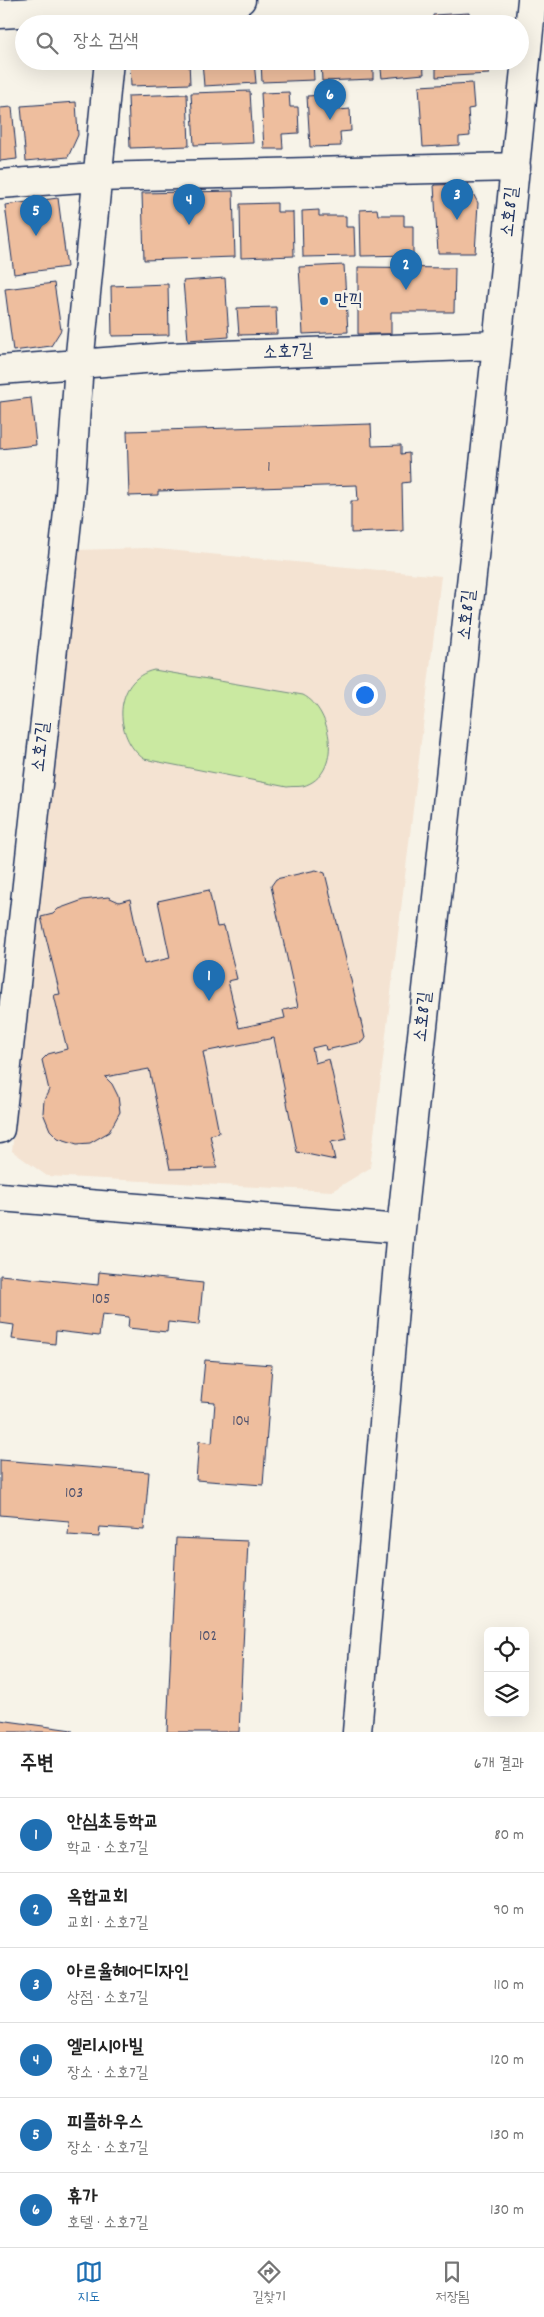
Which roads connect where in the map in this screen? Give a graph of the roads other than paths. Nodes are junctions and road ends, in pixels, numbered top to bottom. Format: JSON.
{"nodes":[{"id":1,"x":241,"y":0,"type":"edge"},
{"id":2,"x":532,"y":0,"type":"edge"},
{"id":3,"x":114,"y":11,"type":"edge"},
{"id":4,"x":0,"y":14,"type":"edge"},
{"id":5,"x":529,"y":31,"type":"edge"},
{"id":6,"x":108,"y":70,"type":"edge"},
{"id":7,"x":525,"y":70,"type":"edge"},
{"id":8,"x":516,"y":167,"type":"junction"},
{"id":9,"x":96,"y":177,"type":"junction"},
{"id":10,"x":0,"y":184,"type":"edge"},
{"id":11,"x":498,"y":345,"type":"junction"},
{"id":12,"x":78,"y":364,"type":"junction"},
{"id":13,"x":0,"y":370,"type":"edge"},
{"id":14,"x":0,"y":1129,"type":"edge"},
{"id":15,"x":0,"y":1197,"type":"edge"},
{"id":16,"x":401,"y":1229,"type":"junction"},
{"id":17,"x":357,"y":1732,"type":"edge"}],
"edges":[{"from":1,"to":3,"type":"street"},
{"from":2,"to":5,"type":"street","name":"소호8길"},
{"from":3,"to":4,"type":"street"},
{"from":6,"to":9,"type":"street","name":"소호7길"},
{"from":7,"to":8,"type":"street","name":"소호8길"},
{"from":8,"to":9,"type":"street"},
{"from":8,"to":11,"type":"street","name":"소호8길"},
{"from":9,"to":10,"type":"street"},
{"from":9,"to":12,"type":"street","name":"소호7길"},
{"from":11,"to":12,"type":"street","name":"소호7길"},
{"from":11,"to":16,"type":"street","name":"소호8길"},
{"from":12,"to":13,"type":"street"},
{"from":12,"to":14,"type":"street","name":"소호7길"},
{"from":15,"to":16,"type":"street"},
{"from":16,"to":17,"type":"street","name":"소호8길"}]}
